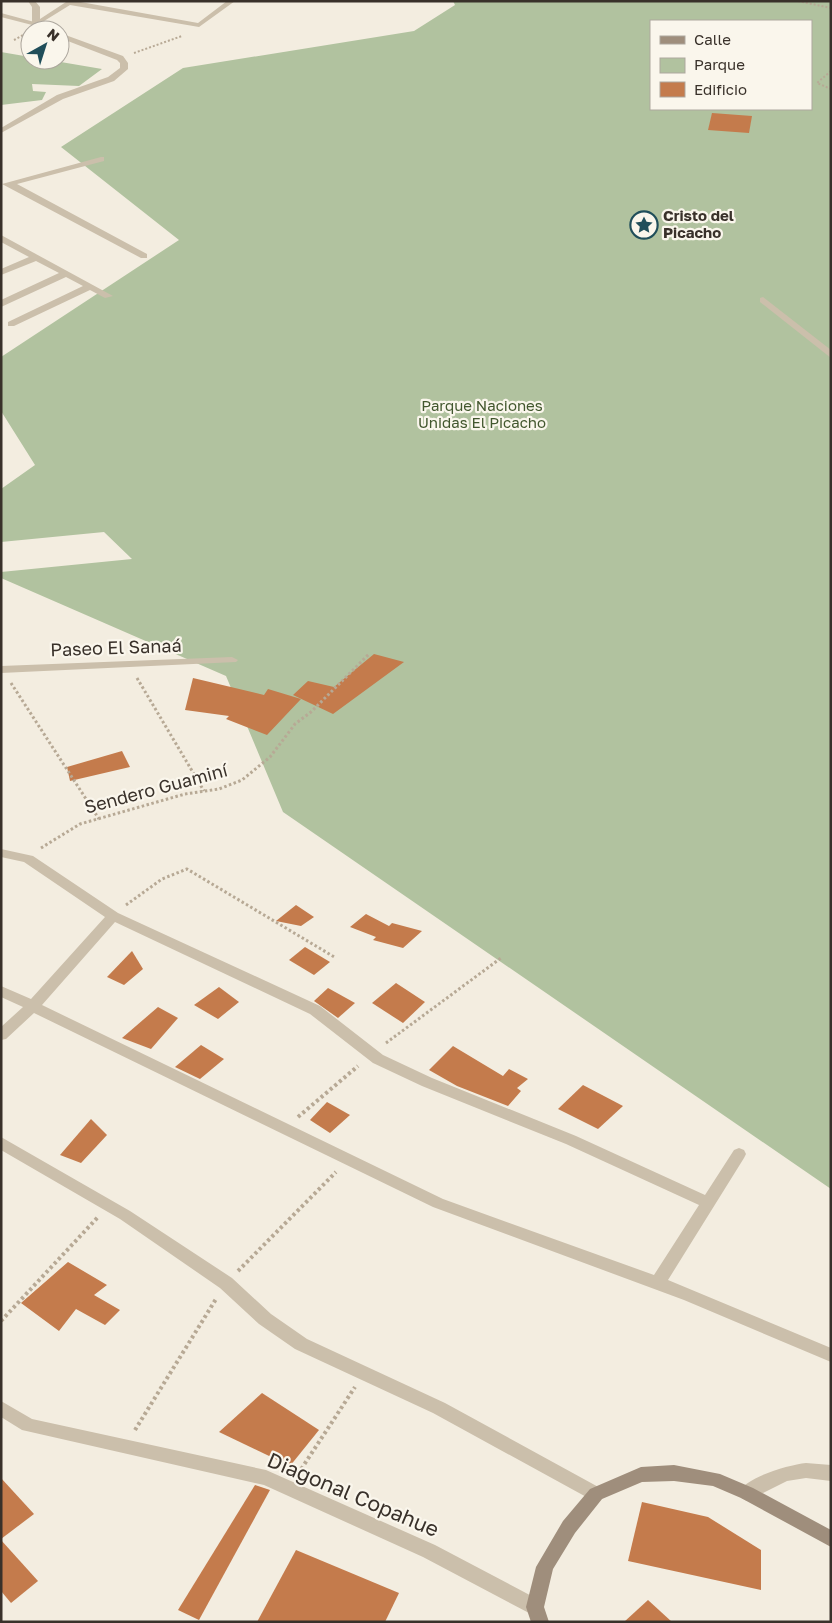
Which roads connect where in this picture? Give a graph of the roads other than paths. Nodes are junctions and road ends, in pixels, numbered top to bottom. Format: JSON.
{"nodes":[{"id":1,"x":31,"y":1,"type":"edge"},
{"id":2,"x":70,"y":2,"type":"edge"},
{"id":3,"x":228,"y":2,"type":"edge"},
{"id":4,"x":1,"y":14,"type":"edge"},
{"id":5,"x":22,"y":20,"type":"edge"},
{"id":6,"x":36,"y":20,"type":"edge"},
{"id":7,"x":42,"y":20,"type":"edge"},
{"id":8,"x":70,"y":39,"type":"edge"},
{"id":9,"x":1,"y":131,"type":"edge"},
{"id":10,"x":100,"y":159,"type":"dead end"},
{"id":11,"x":5,"y":184,"type":"edge"},
{"id":12,"x":1,"y":238,"type":"edge"},
{"id":13,"x":144,"y":256,"type":"dead end"},
{"id":14,"x":36,"y":257,"type":"junction"},
{"id":15,"x":1,"y":272,"type":"edge"},
{"id":16,"x":66,"y":272,"type":"junction"},
{"id":17,"x":90,"y":286,"type":"junction"},
{"id":18,"x":108,"y":296,"type":"dead end"},
{"id":19,"x":763,"y":300,"type":"dead end"},
{"id":20,"x":1,"y":304,"type":"edge"},
{"id":21,"x":11,"y":324,"type":"dead end"},
{"id":22,"x":831,"y":355,"type":"edge"},
{"id":23,"x":232,"y":660,"type":"dead end"},
{"id":24,"x":2,"y":670,"type":"edge"},
{"id":25,"x":1,"y":853,"type":"edge"},
{"id":26,"x":112,"y":916,"type":"junction"},
{"id":27,"x":1,"y":991,"type":"edge"},
{"id":28,"x":32,"y":1007,"type":"junction"},
{"id":29,"x":1,"y":1035,"type":"edge"},
{"id":30,"x":1,"y":1143,"type":"edge"},
{"id":31,"x":739,"y":1154,"type":"dead end"},
{"id":32,"x":708,"y":1203,"type":"junction"},
{"id":33,"x":658,"y":1283,"type":"junction"},
{"id":34,"x":831,"y":1355,"type":"edge"},
{"id":35,"x":1,"y":1408,"type":"edge"},
{"id":36,"x":831,"y":1473,"type":"edge"},
{"id":37,"x":747,"y":1492,"type":"junction"},
{"id":38,"x":596,"y":1494,"type":"junction"},
{"id":39,"x":831,"y":1539,"type":"edge"},
{"id":40,"x":537,"y":1614,"type":"edge"}],
"edges":[{"from":1,"to":6,"type":"street"},
{"from":2,"to":3,"type":"street"},
{"from":2,"to":7,"type":"street"},
{"from":4,"to":5,"type":"lane"},
{"from":8,"to":9,"type":"street"},
{"from":10,"to":11,"type":"street"},
{"from":11,"to":13,"type":"street"},
{"from":12,"to":14,"type":"street"},
{"from":14,"to":15,"type":"street"},
{"from":14,"to":16,"type":"street"},
{"from":16,"to":17,"type":"street"},
{"from":16,"to":20,"type":"street"},
{"from":17,"to":18,"type":"street"},
{"from":17,"to":21,"type":"street"},
{"from":19,"to":22,"type":"street"},
{"from":23,"to":24,"type":"street","name":"Paseo El Sanaá"},
{"from":25,"to":26,"type":"street"},
{"from":26,"to":28,"type":"street"},
{"from":26,"to":32,"type":"street"},
{"from":27,"to":28,"type":"street"},
{"from":28,"to":29,"type":"street"},
{"from":28,"to":33,"type":"street"},
{"from":30,"to":38,"type":"street"},
{"from":31,"to":32,"type":"street"},
{"from":32,"to":33,"type":"street"},
{"from":33,"to":34,"type":"street"},
{"from":35,"to":40,"type":"street","name":"Diagonal Copahue"},
{"from":36,"to":37,"type":"street"},
{"from":37,"to":38,"type":"street"},
{"from":37,"to":39,"type":"street"},
{"from":38,"to":40,"type":"street"}]}
